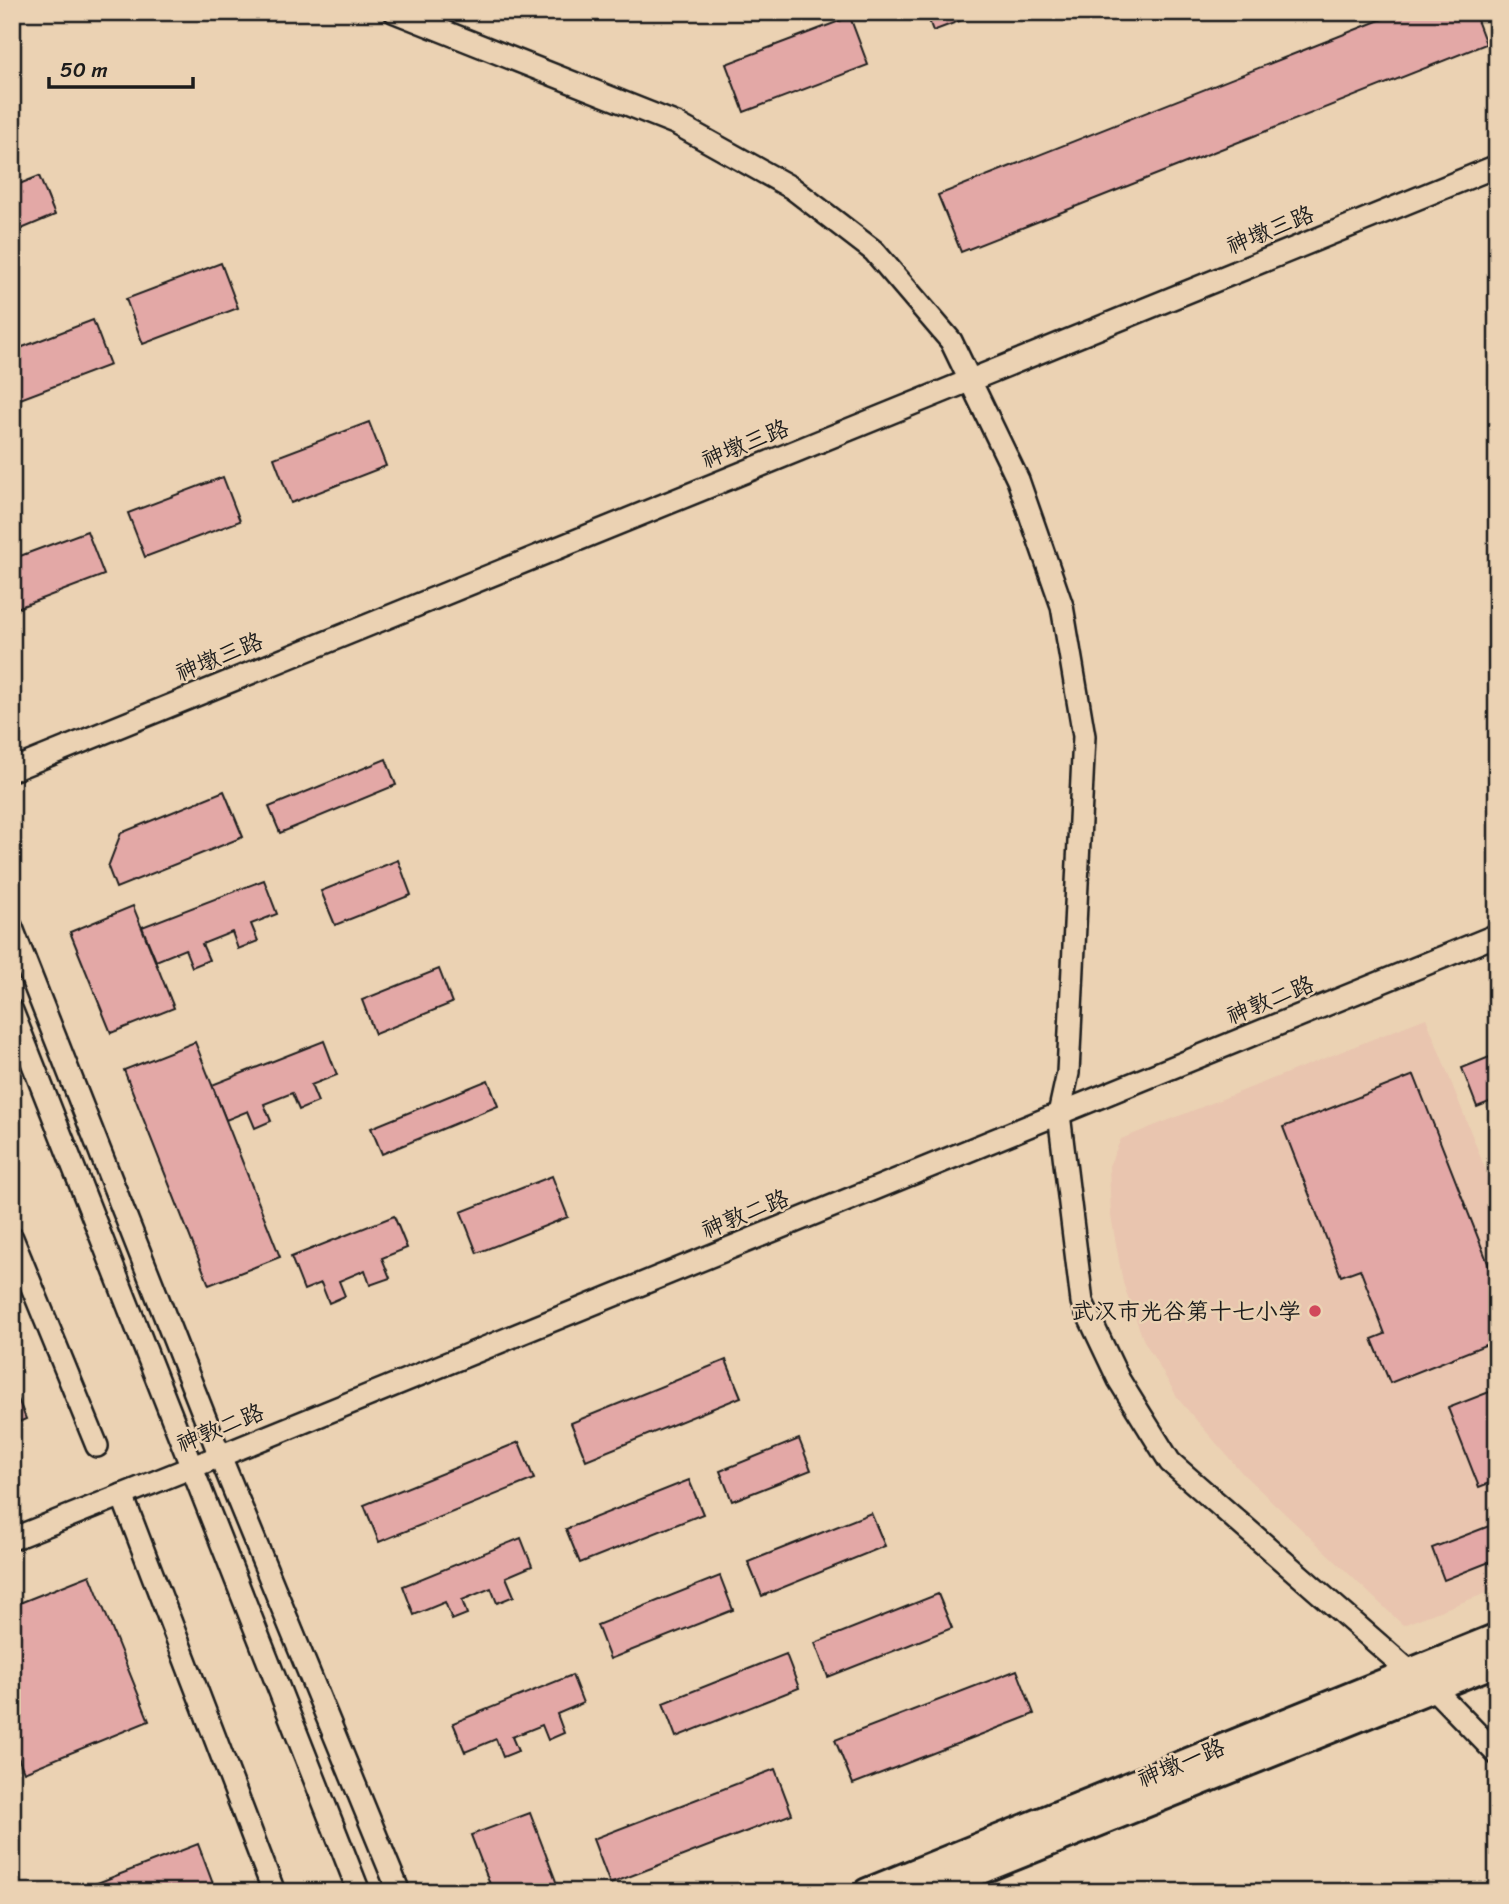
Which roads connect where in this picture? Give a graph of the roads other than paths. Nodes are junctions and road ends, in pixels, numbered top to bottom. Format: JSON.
{"nodes":[{"id":1,"x":395,"y":12,"type":"edge"},
{"id":2,"x":1497,"y":166,"type":"edge"},
{"id":3,"x":970,"y":381,"type":"junction"},
{"id":4,"x":12,"y":770,"type":"edge"},
{"id":5,"x":12,"y":928,"type":"edge"},
{"id":6,"x":1497,"y":935,"type":"edge"},
{"id":7,"x":12,"y":1011,"type":"edge"},
{"id":8,"x":1059,"y":1114,"type":"junction"},
{"id":9,"x":12,"y":1238,"type":"edge"},
{"id":10,"x":97,"y":1446,"type":"dead end"},
{"id":11,"x":220,"y":1456,"type":"junction"},
{"id":12,"x":192,"y":1468,"type":"junction"},
{"id":13,"x":122,"y":1495,"type":"junction"},
{"id":14,"x":12,"y":1539,"type":"edge"},
{"id":15,"x":1497,"y":1636,"type":"edge"},
{"id":16,"x":1497,"y":1662,"type":"edge"},
{"id":17,"x":1409,"y":1671,"type":"junction"},
{"id":18,"x":1432,"y":1687,"type":"junction"},
{"id":19,"x":1497,"y":1754,"type":"edge"},
{"id":20,"x":274,"y":1892,"type":"edge"},
{"id":21,"x":359,"y":1892,"type":"edge"},
{"id":22,"x":399,"y":1892,"type":"edge"},
{"id":23,"x":867,"y":1892,"type":"edge"},
{"id":24,"x":926,"y":1892,"type":"edge"}],
"edges":[{"from":1,"to":3,"type":"street"},
{"from":2,"to":3,"type":"street","name":"神墩三路"},
{"from":3,"to":4,"type":"street","name":"神墩三路"},
{"from":3,"to":8,"type":"street"},
{"from":5,"to":11,"type":"street"},
{"from":6,"to":8,"type":"street","name":"神敦二路"},
{"from":7,"to":12,"type":"street"},
{"from":8,"to":11,"type":"street","name":"神敦二路"},
{"from":8,"to":17,"type":"street"},
{"from":9,"to":10,"type":"street"},
{"from":11,"to":12,"type":"street","name":"神敦二路"},
{"from":11,"to":22,"type":"street"},
{"from":12,"to":13,"type":"street","name":"神敦二路"},
{"from":12,"to":21,"type":"street"},
{"from":13,"to":14,"type":"street","name":"神敦二路"},
{"from":13,"to":20,"type":"street"},
{"from":15,"to":17,"type":"main road","name":"神墩一路"},
{"from":16,"to":18,"type":"main road","name":"神墩一路"},
{"from":17,"to":18,"type":"street"},
{"from":17,"to":23,"type":"main road","name":"神墩一路"},
{"from":18,"to":19,"type":"street"},
{"from":18,"to":24,"type":"main road","name":"神墩一路"}]}
